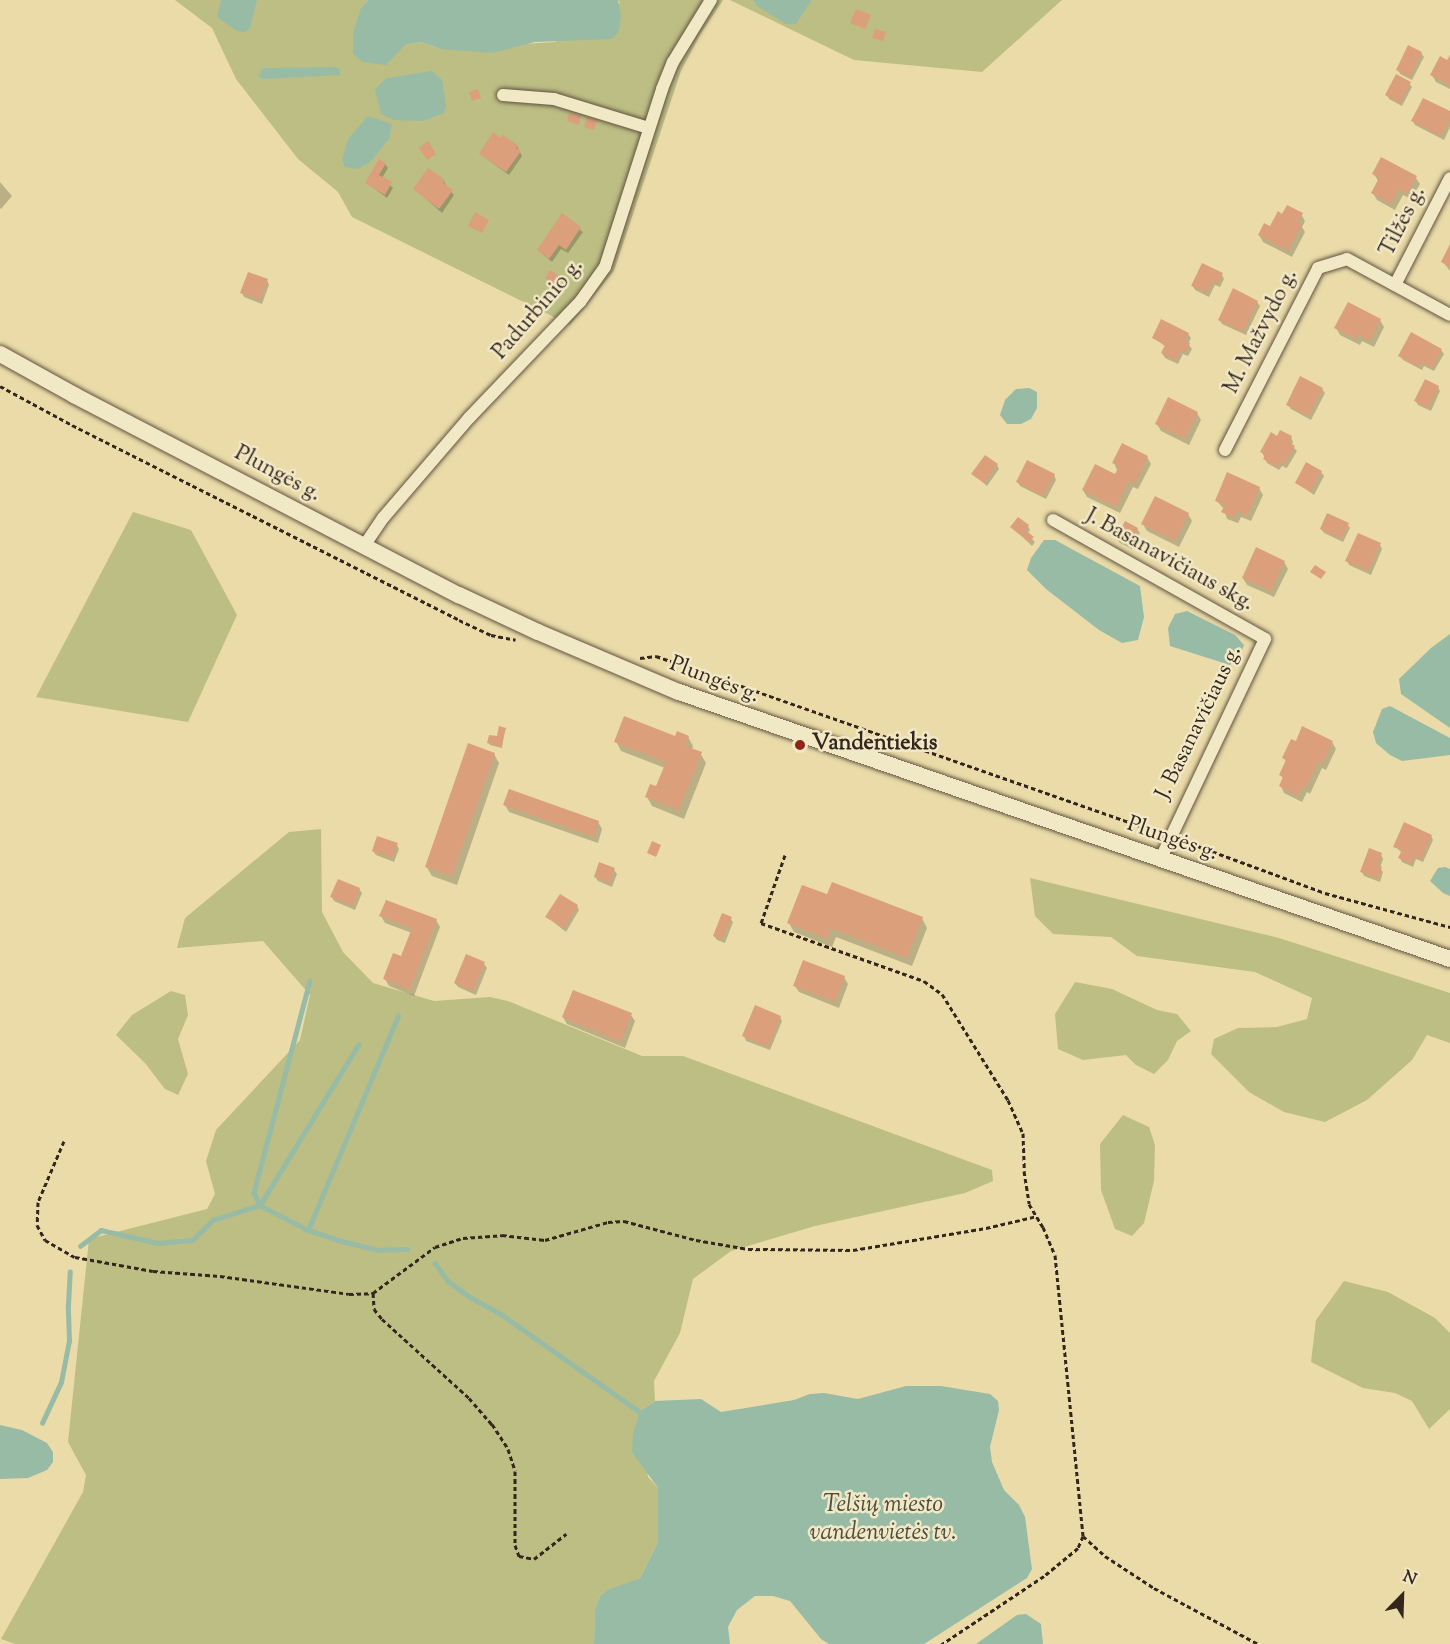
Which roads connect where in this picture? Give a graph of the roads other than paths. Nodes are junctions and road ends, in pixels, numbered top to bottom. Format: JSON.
{"nodes":[{"id":1,"x":711,"y":0,"type":"edge"},
{"id":2,"x":503,"y":95,"type":"dead end"},
{"id":3,"x":649,"y":128,"type":"junction"},
{"id":4,"x":1450,"y":178,"type":"edge"},
{"id":5,"x":1395,"y":285,"type":"junction"},
{"id":6,"x":1450,"y":315,"type":"edge"},
{"id":7,"x":0,"y":354,"type":"edge"},
{"id":8,"x":1224,"y":450,"type":"dead end"},
{"id":9,"x":1053,"y":520,"type":"dead end"},
{"id":10,"x":364,"y":546,"type":"junction"},
{"id":11,"x":1265,"y":639,"type":"joint"},
{"id":12,"x":1160,"y":860,"type":"junction"},
{"id":13,"x":1450,"y":959,"type":"edge"}],
"edges":[{"from":1,"to":3,"type":"street","name":"Padurbinio g."},
{"from":2,"to":3,"type":"street"},
{"from":3,"to":10,"type":"street","name":"Padurbinio g."},
{"from":4,"to":5,"type":"street","name":"Tilžės g."},
{"from":5,"to":6,"type":"street","name":"M. Mažvydo g."},
{"from":5,"to":8,"type":"street","name":"M. Mažvydo g."},
{"from":7,"to":10,"type":"main road","name":"Plungės g."},
{"from":9,"to":11,"type":"street","name":"J. Basanavičiaus skg."},
{"from":10,"to":12,"type":"main road","name":"Plungės g."},
{"from":11,"to":12,"type":"street","name":"J. Basanavičiaus g."},
{"from":12,"to":13,"type":"main road","name":"Plungės g."}]}
